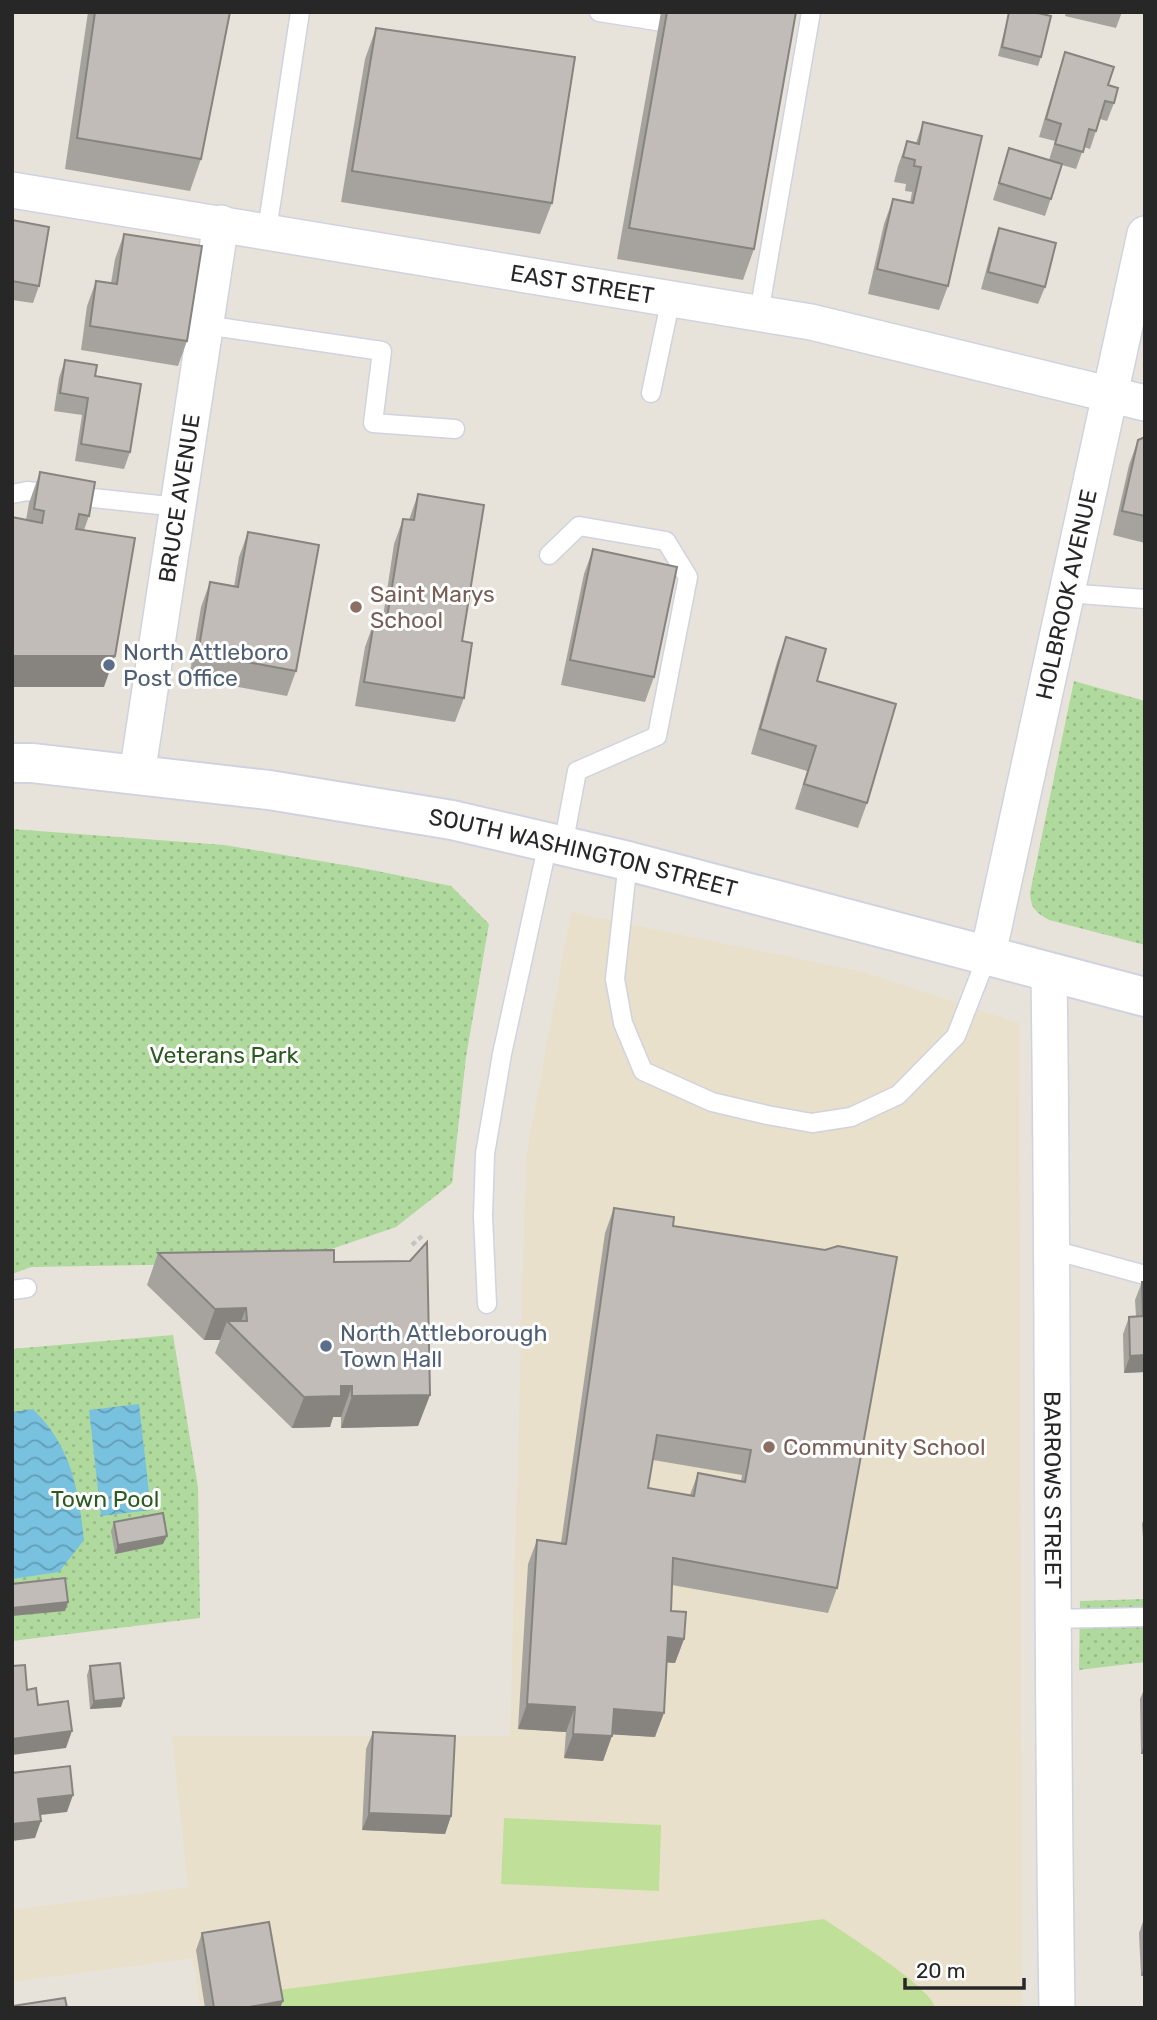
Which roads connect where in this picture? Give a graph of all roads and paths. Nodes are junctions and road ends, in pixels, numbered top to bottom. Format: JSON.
{"nodes":[{"id":1,"x":300,"y":12,"type":"edge"},
{"id":2,"x":599,"y":12,"type":"edge"},
{"id":3,"x":811,"y":12,"type":"edge"},
{"id":4,"x":695,"y":27,"type":"edge"},
{"id":5,"x":12,"y":190,"type":"edge"},
{"id":6,"x":221,"y":223,"type":"junction"},
{"id":7,"x":268,"y":230,"type":"junction"},
{"id":8,"x":1145,"y":234,"type":"edge"},
{"id":9,"x":671,"y":298,"type":"junction"},
{"id":10,"x":759,"y":313,"type":"junction"},
{"id":11,"x":205,"y":325,"type":"junction"},
{"id":12,"x":652,"y":393,"type":"dead end"},
{"id":13,"x":1109,"y":394,"type":"junction"},
{"id":14,"x":1145,"y":403,"type":"edge"},
{"id":15,"x":455,"y":429,"type":"dead end"},
{"id":16,"x":12,"y":495,"type":"edge"},
{"id":17,"x":178,"y":507,"type":"junction"},
{"id":18,"x":549,"y":555,"type":"dead end"},
{"id":19,"x":1066,"y":593,"type":"junction"},
{"id":20,"x":1145,"y":599,"type":"edge"},
{"id":21,"x":12,"y":763,"type":"edge"},
{"id":22,"x":137,"y":775,"type":"junction"},
{"id":23,"x":555,"y":844,"type":"junction"},
{"id":24,"x":628,"y":861,"type":"junction"},
{"id":25,"x":988,"y":954,"type":"junction"},
{"id":26,"x":1049,"y":974,"type":"junction"},
{"id":27,"x":1145,"y":997,"type":"edge"},
{"id":28,"x":423,"y":1235,"type":"dead end"},
{"id":29,"x":412,"y":1245,"type":"dead end"},
{"id":30,"x":1054,"y":1250,"type":"junction"},
{"id":31,"x":1145,"y":1275,"type":"edge"},
{"id":32,"x":487,"y":1304,"type":"dead end"},
{"id":33,"x":1145,"y":1617,"type":"edge"},
{"id":34,"x":1052,"y":1619,"type":"junction"},
{"id":35,"x":1057,"y":2008,"type":"edge"}],
"edges":[{"from":1,"to":7,"type":"lane"},
{"from":2,"to":4,"type":"lane"},
{"from":3,"to":10,"type":"lane"},
{"from":5,"to":6,"type":"street","name":"EAST STREET"},
{"from":6,"to":7,"type":"street","name":"EAST STREET"},
{"from":6,"to":11,"type":"street","name":"BRUCE AVENUE"},
{"from":7,"to":9,"type":"street","name":"EAST STREET"},
{"from":8,"to":13,"type":"street","name":"HOLBROOK AVENUE"},
{"from":9,"to":10,"type":"street","name":"EAST STREET"},
{"from":9,"to":12,"type":"lane"},
{"from":10,"to":13,"type":"street","name":"EAST STREET"},
{"from":11,"to":15,"type":"lane"},
{"from":11,"to":17,"type":"street","name":"BRUCE AVENUE"},
{"from":13,"to":14,"type":"street","name":"EAST STREET"},
{"from":13,"to":19,"type":"street","name":"HOLBROOK AVENUE"},
{"from":16,"to":17,"type":"lane"},
{"from":17,"to":22,"type":"street","name":"BRUCE AVENUE"},
{"from":18,"to":23,"type":"lane"},
{"from":19,"to":20,"type":"lane"},
{"from":19,"to":25,"type":"street","name":"HOLBROOK AVENUE"},
{"from":21,"to":22,"type":"main road","name":"SOUTH WASHINGTON STREET"},
{"from":22,"to":23,"type":"main road","name":"SOUTH WASHINGTON STREET"},
{"from":23,"to":24,"type":"main road","name":"SOUTH WASHINGTON STREET"},
{"from":23,"to":32,"type":"lane"},
{"from":24,"to":25,"type":"main road","name":"SOUTH WASHINGTON STREET"},
{"from":24,"to":25,"type":"lane"},
{"from":25,"to":26,"type":"main road","name":"SOUTH WASHINGTON STREET"},
{"from":26,"to":27,"type":"main road","name":"SOUTH WASHINGTON STREET"},
{"from":26,"to":30,"type":"street","name":"BARROWS STREET"},
{"from":28,"to":29,"type":"path"},
{"from":30,"to":31,"type":"lane"},
{"from":30,"to":34,"type":"street","name":"BARROWS STREET"},
{"from":33,"to":34,"type":"lane"},
{"from":34,"to":35,"type":"street","name":"BARROWS STREET"}]}
